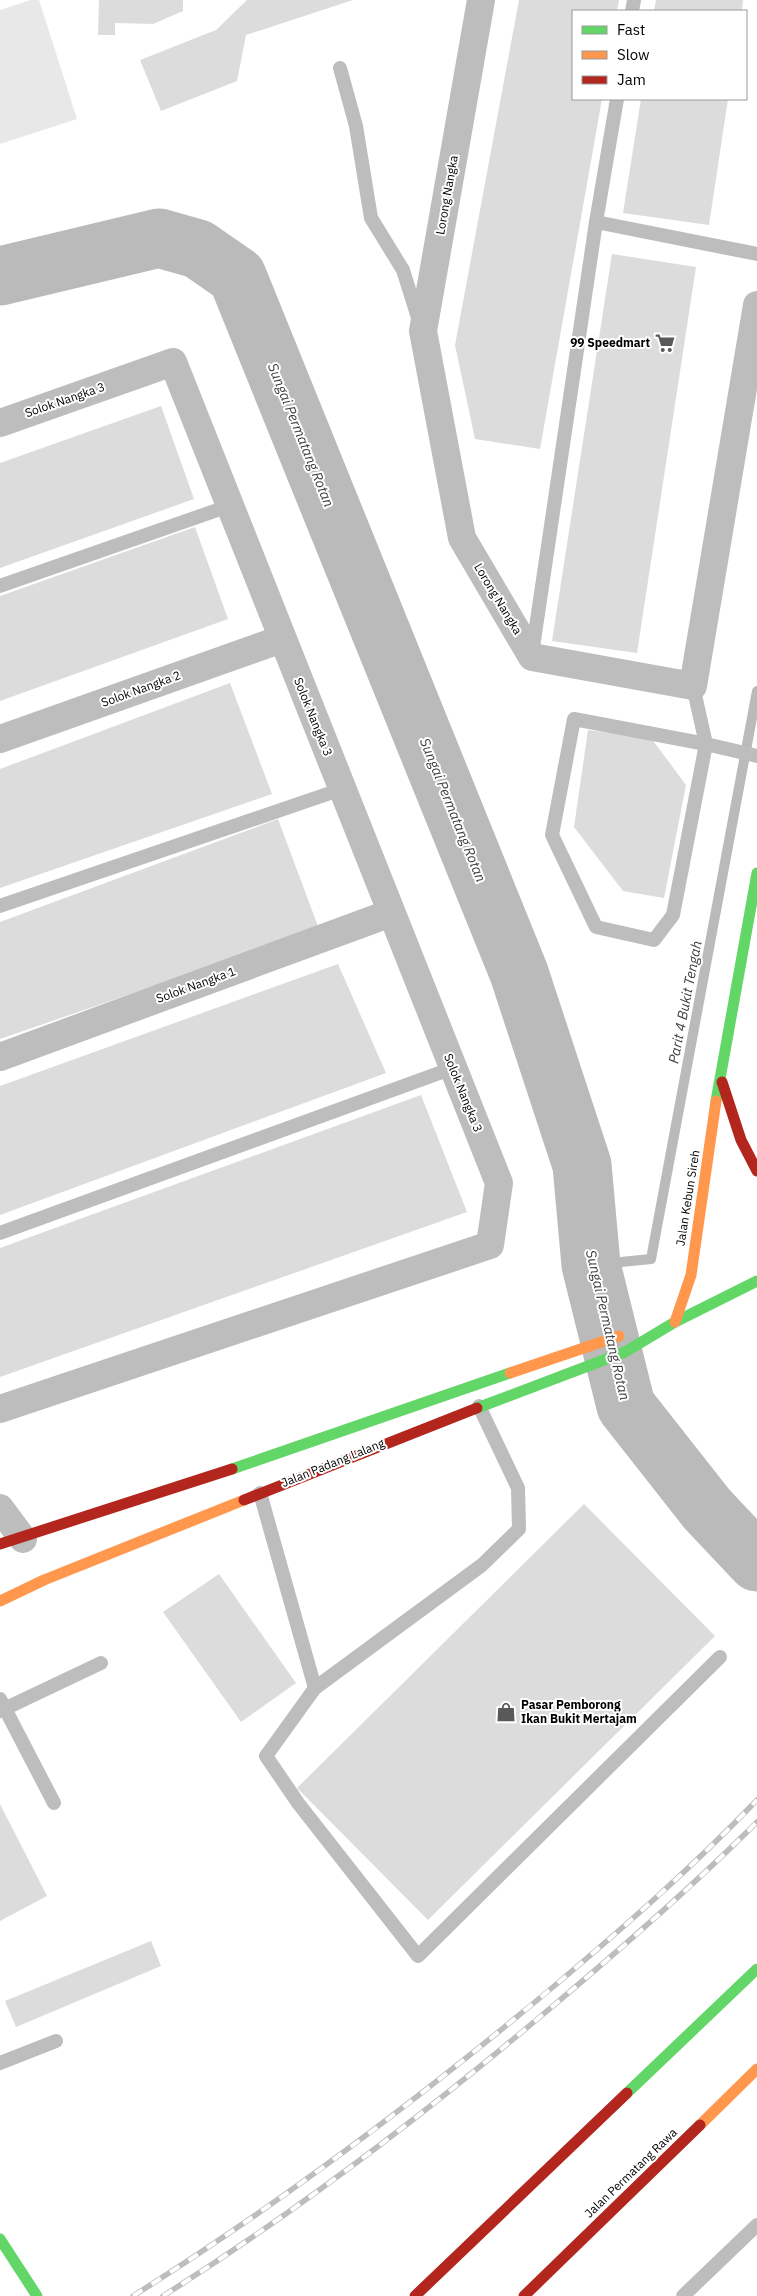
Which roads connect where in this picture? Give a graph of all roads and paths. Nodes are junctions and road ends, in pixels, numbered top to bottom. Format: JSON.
{"nodes":[{"id":1,"x":481,"y":0,"type":"edge"},
{"id":2,"x":340,"y":68,"type":"dead end"},
{"id":3,"x":617,"y":100,"type":"edge"},
{"id":4,"x":596,"y":222,"type":"junction"},
{"id":5,"x":757,"y":254,"type":"edge"},
{"id":6,"x":757,"y":305,"type":"edge"},
{"id":7,"x":423,"y":331,"type":"junction"},
{"id":8,"x":0,"y":423,"type":"edge"},
{"id":9,"x":229,"y":506,"type":"junction"},
{"id":10,"x":0,"y":586,"type":"edge"},
{"id":11,"x":282,"y":639,"type":"junction"},
{"id":12,"x":532,"y":657,"type":"junction"},
{"id":13,"x":693,"y":686,"type":"junction"},
{"id":14,"x":0,"y":740,"type":"edge"},
{"id":15,"x":706,"y":744,"type":"junction"},
{"id":16,"x":757,"y":756,"type":"edge"},
{"id":17,"x":342,"y":789,"type":"junction"},
{"id":18,"x":757,"y":873,"type":"edge"},
{"id":19,"x":0,"y":906,"type":"edge"},
{"id":20,"x":391,"y":913,"type":"junction"},
{"id":21,"x":0,"y":1057,"type":"edge"},
{"id":22,"x":453,"y":1068,"type":"junction"},
{"id":23,"x":720,"y":1076,"type":"junction"},
{"id":24,"x":741,"y":1140,"type":"junction"},
{"id":25,"x":757,"y":1147,"type":"edge"},
{"id":26,"x":757,"y":1171,"type":"edge"},
{"id":27,"x":0,"y":1234,"type":"edge"},
{"id":28,"x":757,"y":1281,"type":"edge"},
{"id":29,"x":671,"y":1325,"type":"junction"},
{"id":30,"x":479,"y":1406,"type":"junction"},
{"id":31,"x":0,"y":1408,"type":"edge"},
{"id":32,"x":260,"y":1493,"type":"junction"},
{"id":33,"x":0,"y":1508,"type":"edge"},
{"id":34,"x":11,"y":1541,"type":"edge"},
{"id":35,"x":0,"y":1601,"type":"edge"},
{"id":36,"x":720,"y":1657,"type":"dead end"},
{"id":37,"x":101,"y":1663,"type":"dead end"},
{"id":38,"x":315,"y":1688,"type":"junction"},
{"id":39,"x":2,"y":1706,"type":"edge"},
{"id":40,"x":54,"y":1803,"type":"dead end"},
{"id":41,"x":757,"y":1969,"type":"edge"},
{"id":42,"x":56,"y":2041,"type":"dead end"},
{"id":43,"x":0,"y":2063,"type":"edge"},
{"id":44,"x":757,"y":2069,"type":"edge"},
{"id":45,"x":757,"y":2225,"type":"edge"},
{"id":46,"x":0,"y":2239,"type":"edge"},
{"id":47,"x":37,"y":2296,"type":"edge"},
{"id":48,"x":415,"y":2296,"type":"edge"},
{"id":49,"x":524,"y":2296,"type":"edge"},
{"id":50,"x":684,"y":2296,"type":"edge"}],
"edges":[{"from":1,"to":7,"type":"street","name":"Lorong Nangka"},
{"from":2,"to":7,"type":"lane"},
{"from":3,"to":4,"type":"lane"},
{"from":4,"to":5,"type":"lane"},
{"from":4,"to":12,"type":"lane"},
{"from":6,"to":13,"type":"street"},
{"from":7,"to":12,"type":"street","name":"Lorong Nangka"},
{"from":8,"to":9,"type":"street","name":"Solok Nangka 3"},
{"from":9,"to":10,"type":"lane"},
{"from":9,"to":11,"type":"street","name":"Solok Nangka 3"},
{"from":11,"to":14,"type":"street","name":"Solok Nangka 2"},
{"from":11,"to":17,"type":"street","name":"Solok Nangka 3"},
{"from":12,"to":13,"type":"street"},
{"from":13,"to":15,"type":"lane"},
{"from":15,"to":15,"type":"lane"},
{"from":15,"to":16,"type":"lane"},
{"from":17,"to":19,"type":"lane"},
{"from":17,"to":20,"type":"street","name":"Solok Nangka 3"},
{"from":18,"to":23,"type":"main road","name":"Jalan Kebun Sireh"},
{"from":20,"to":21,"type":"street","name":"Solok Nangka 1"},
{"from":20,"to":22,"type":"street","name":"Solok Nangka 3"},
{"from":22,"to":27,"type":"lane"},
{"from":22,"to":31,"type":"street","name":"Solok Nangka 3"},
{"from":23,"to":24,"type":"main road","name":"Jalan Kebun Sireh"},
{"from":23,"to":29,"type":"main road","name":"Jalan Kebun Sireh"},
{"from":24,"to":25,"type":"main road"},
{"from":24,"to":26,"type":"main road","name":"Jalan Kebun Sireh"},
{"from":28,"to":29,"type":"main road","name":"Jalan Padang Lalang"},
{"from":29,"to":30,"type":"main road","name":"Jalan Padang Lalang"},
{"from":29,"to":34,"type":"main road","name":"Jalan Padang Lalang"},
{"from":30,"to":32,"type":"main road","name":"Jalan Padang Lalang"},
{"from":30,"to":38,"type":"lane"},
{"from":32,"to":35,"type":"main road","name":"Jalan Padang Lalang"},
{"from":32,"to":38,"type":"lane"},
{"from":33,"to":34,"type":"street"},
{"from":36,"to":38,"type":"lane"},
{"from":37,"to":39,"type":"lane"},
{"from":39,"to":40,"type":"lane"},
{"from":41,"to":48,"type":"main road"},
{"from":42,"to":43,"type":"lane"},
{"from":44,"to":49,"type":"main road","name":"Jalan Permatang Rawa"},
{"from":45,"to":50,"type":"lane"},
{"from":46,"to":47,"type":"main road"}]}
